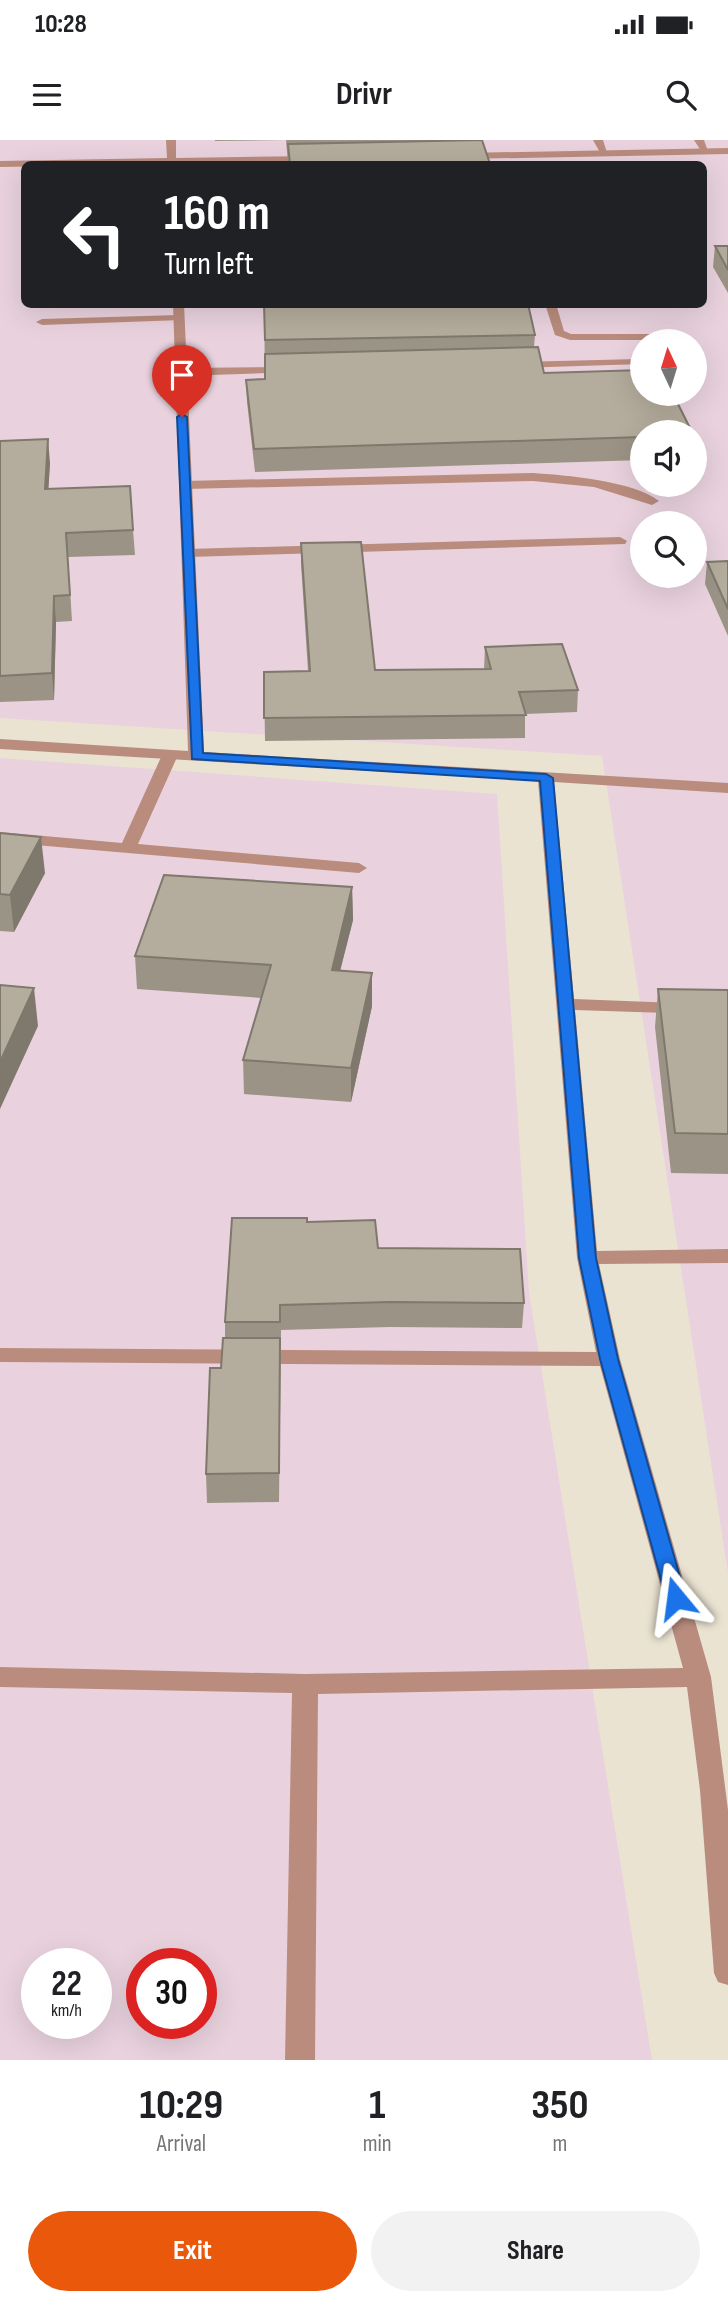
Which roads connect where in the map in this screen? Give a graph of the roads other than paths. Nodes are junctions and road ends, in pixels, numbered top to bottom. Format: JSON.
{"nodes":[{"id":1,"x":171,"y":140,"type":"edge"},
{"id":2,"x":598,"y":140,"type":"edge"},
{"id":3,"x":699,"y":140,"type":"edge"},
{"id":4,"x":706,"y":152,"type":"junction"},
{"id":5,"x":728,"y":152,"type":"edge"},
{"id":6,"x":605,"y":154,"type":"junction"},
{"id":7,"x":451,"y":156,"type":"edge"},
{"id":8,"x":326,"y":158,"type":"edge"},
{"id":9,"x":172,"y":161,"type":"edge"},
{"id":10,"x":234,"y":161,"type":"edge"},
{"id":11,"x":0,"y":164,"type":"edge"},
{"id":12,"x":21,"y":164,"type":"edge"},
{"id":13,"x":551,"y":308,"type":"edge"},
{"id":14,"x":178,"y":311,"type":"edge"},
{"id":15,"x":42,"y":321,"type":"dead end"},
{"id":16,"x":630,"y":337,"type":"edge"},
{"id":17,"x":630,"y":362,"type":"edge"},
{"id":18,"x":499,"y":366,"type":"edge"},
{"id":19,"x":306,"y":369,"type":"edge"},
{"id":20,"x":181,"y":372,"type":"junction"},
{"id":21,"x":185,"y":485,"type":"junction"},
{"id":22,"x":652,"y":501,"type":"dead end"},
{"id":23,"x":620,"y":541,"type":"dead end"},
{"id":24,"x":188,"y":553,"type":"junction"},
{"id":25,"x":0,"y":744,"type":"edge"},
{"id":26,"x":170,"y":755,"type":"junction"},
{"id":27,"x":196,"y":757,"type":"junction"},
{"id":28,"x":546,"y":778,"type":"junction"},
{"id":29,"x":728,"y":788,"type":"edge"},
{"id":30,"x":0,"y":837,"type":"edge"},
{"id":31,"x":128,"y":847,"type":"junction"},
{"id":32,"x":359,"y":868,"type":"dead end"},
{"id":33,"x":566,"y":1004,"type":"junction"},
{"id":34,"x":728,"y":1010,"type":"edge"},
{"id":35,"x":728,"y":1256,"type":"edge"},
{"id":36,"x":587,"y":1258,"type":"junction"},
{"id":37,"x":0,"y":1356,"type":"edge"},
{"id":38,"x":609,"y":1359,"type":"junction"},
{"id":39,"x":0,"y":1677,"type":"edge"},
{"id":40,"x":698,"y":1677,"type":"junction"},
{"id":41,"x":305,"y":1684,"type":"junction"},
{"id":42,"x":721,"y":1790,"type":"edge"},
{"id":43,"x":728,"y":1973,"type":"edge"},
{"id":44,"x":300,"y":2060,"type":"edge"}],
"edges":[{"from":1,"to":9,"type":"street"},
{"from":2,"to":6,"type":"street"},
{"from":3,"to":4,"type":"street"},
{"from":4,"to":5,"type":"street"},
{"from":4,"to":6,"type":"street"},
{"from":6,"to":7,"type":"street"},
{"from":8,"to":10,"type":"street"},
{"from":11,"to":12,"type":"street"},
{"from":13,"to":16,"type":"street"},
{"from":14,"to":15,"type":"street"},
{"from":14,"to":20,"type":"street"},
{"from":17,"to":18,"type":"street"},
{"from":19,"to":20,"type":"street"},
{"from":20,"to":21,"type":"street"},
{"from":21,"to":22,"type":"street"},
{"from":21,"to":24,"type":"street"},
{"from":23,"to":24,"type":"street"},
{"from":24,"to":27,"type":"street"},
{"from":25,"to":26,"type":"street"},
{"from":26,"to":27,"type":"street"},
{"from":26,"to":31,"type":"street"},
{"from":27,"to":28,"type":"street"},
{"from":28,"to":29,"type":"street"},
{"from":28,"to":33,"type":"street"},
{"from":30,"to":31,"type":"street"},
{"from":31,"to":32,"type":"street"},
{"from":33,"to":34,"type":"street"},
{"from":33,"to":36,"type":"street"},
{"from":35,"to":36,"type":"street"},
{"from":36,"to":38,"type":"street"},
{"from":37,"to":38,"type":"street"},
{"from":38,"to":40,"type":"street"},
{"from":39,"to":41,"type":"street"},
{"from":40,"to":41,"type":"street"},
{"from":40,"to":42,"type":"street"},
{"from":41,"to":44,"type":"street"},
{"from":42,"to":43,"type":"street"}]}
